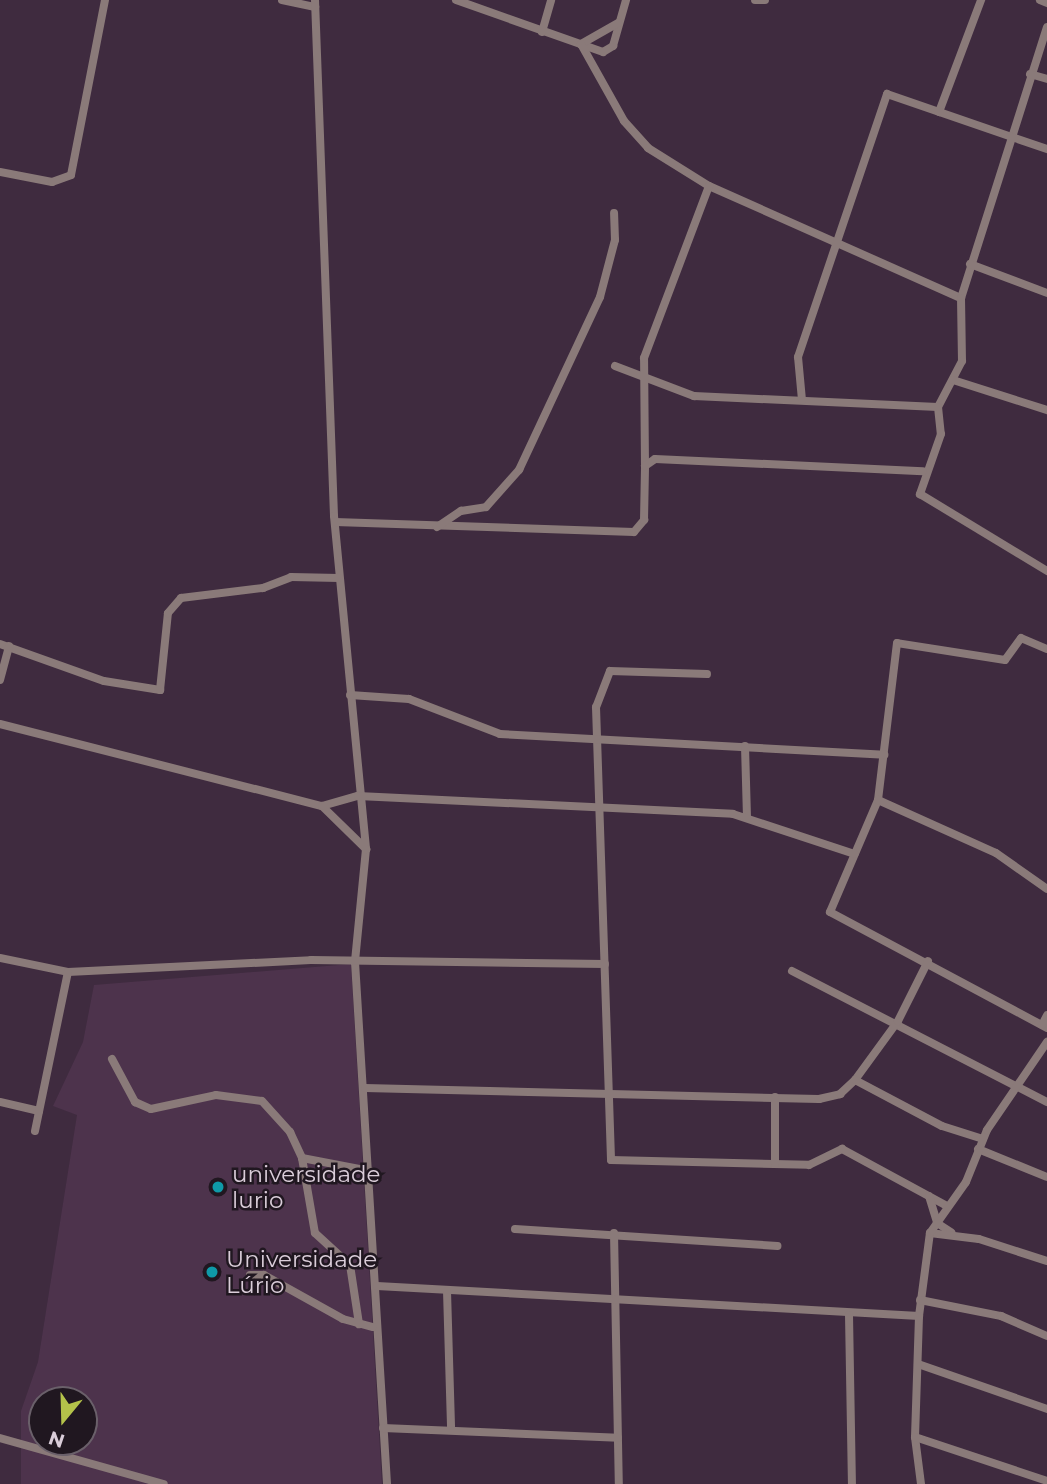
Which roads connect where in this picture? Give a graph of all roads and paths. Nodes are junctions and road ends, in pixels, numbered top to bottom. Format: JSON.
{"nodes":[{"id":1,"x":106,"y":0,"type":"edge"},
{"id":2,"x":282,"y":0,"type":"edge"},
{"id":3,"x":456,"y":0,"type":"edge"},
{"id":4,"x":551,"y":0,"type":"edge"},
{"id":5,"x":626,"y":0,"type":"edge"},
{"id":6,"x":755,"y":0,"type":"edge"},
{"id":7,"x":765,"y":0,"type":"edge"},
{"id":8,"x":981,"y":0,"type":"edge"},
{"id":9,"x":1040,"y":0,"type":"edge"},
{"id":10,"x":315,"y":3,"type":"edge"},
{"id":11,"x":1047,"y":3,"type":"edge"},
{"id":12,"x":618,"y":23,"type":"junction"},
{"id":13,"x":1047,"y":27,"type":"edge"},
{"id":14,"x":542,"y":32,"type":"junction"},
{"id":15,"x":581,"y":44,"type":"junction"},
{"id":16,"x":1030,"y":74,"type":"junction"},
{"id":17,"x":1047,"y":79,"type":"edge"},
{"id":18,"x":939,"y":112,"type":"junction"},
{"id":19,"x":1011,"y":136,"type":"junction"},
{"id":20,"x":1047,"y":149,"type":"edge"},
{"id":21,"x":0,"y":172,"type":"edge"},
{"id":22,"x":709,"y":186,"type":"junction"},
{"id":23,"x":614,"y":213,"type":"dead end"},
{"id":24,"x":835,"y":243,"type":"junction"},
{"id":25,"x":970,"y":264,"type":"junction"},
{"id":26,"x":1047,"y":293,"type":"edge"},
{"id":27,"x":961,"y":298,"type":"junction"},
{"id":28,"x":615,"y":366,"type":"dead end"},
{"id":29,"x":645,"y":377,"type":"junction"},
{"id":30,"x":953,"y":380,"type":"junction"},
{"id":31,"x":802,"y":400,"type":"junction"},
{"id":32,"x":938,"y":407,"type":"junction"},
{"id":33,"x":1047,"y":410,"type":"edge"},
{"id":34,"x":645,"y":466,"type":"junction"},
{"id":35,"x":923,"y":471,"type":"junction"},
{"id":36,"x":335,"y":522,"type":"junction"},
{"id":37,"x":434,"y":529,"type":"junction"},
{"id":38,"x":1047,"y":571,"type":"edge"},
{"id":39,"x":340,"y":578,"type":"junction"},
{"id":40,"x":5,"y":645,"type":"edge"},
{"id":41,"x":1047,"y":649,"type":"edge"},
{"id":42,"x":707,"y":674,"type":"dead end"},
{"id":43,"x":0,"y":680,"type":"edge"},
{"id":44,"x":350,"y":695,"type":"junction"},
{"id":45,"x":0,"y":724,"type":"edge"},
{"id":46,"x":597,"y":738,"type":"junction"},
{"id":47,"x":745,"y":746,"type":"junction"},
{"id":48,"x":884,"y":755,"type":"junction"},
{"id":49,"x":358,"y":796,"type":"junction"},
{"id":50,"x":878,"y":800,"type":"junction"},
{"id":51,"x":322,"y":806,"type":"junction"},
{"id":52,"x":601,"y":809,"type":"junction"},
{"id":53,"x":747,"y":816,"type":"junction"},
{"id":54,"x":366,"y":849,"type":"junction"},
{"id":55,"x":855,"y":854,"type":"junction"},
{"id":56,"x":1047,"y":889,"type":"edge"},
{"id":57,"x":0,"y":958,"type":"edge"},
{"id":58,"x":928,"y":961,"type":"junction"},
{"id":59,"x":355,"y":962,"type":"junction"},
{"id":60,"x":605,"y":964,"type":"junction"},
{"id":61,"x":792,"y":971,"type":"dead end"},
{"id":62,"x":68,"y":972,"type":"junction"},
{"id":63,"x":1047,"y":1015,"type":"edge"},
{"id":64,"x":898,"y":1021,"type":"junction"},
{"id":65,"x":1045,"y":1026,"type":"edge"},
{"id":66,"x":1047,"y":1042,"type":"edge"},
{"id":67,"x":112,"y":1059,"type":"dead end"},
{"id":68,"x":855,"y":1080,"type":"junction"},
{"id":69,"x":1018,"y":1086,"type":"junction"},
{"id":70,"x":365,"y":1088,"type":"junction"},
{"id":71,"x":607,"y":1092,"type":"junction"},
{"id":72,"x":775,"y":1097,"type":"junction"},
{"id":73,"x":0,"y":1102,"type":"edge"},
{"id":74,"x":1047,"y":1102,"type":"edge"},
{"id":75,"x":39,"y":1111,"type":"junction"},
{"id":76,"x":35,"y":1131,"type":"dead end"},
{"id":77,"x":983,"y":1139,"type":"junction"},
{"id":78,"x":978,"y":1149,"type":"junction"},
{"id":79,"x":302,"y":1158,"type":"junction"},
{"id":80,"x":775,"y":1164,"type":"junction"},
{"id":81,"x":370,"y":1171,"type":"junction"},
{"id":82,"x":1047,"y":1177,"type":"edge"},
{"id":83,"x":929,"y":1196,"type":"junction"},
{"id":84,"x":947,"y":1206,"type":"junction"},
{"id":85,"x":937,"y":1223,"type":"junction"},
{"id":86,"x":515,"y":1229,"type":"dead end"},
{"id":87,"x":614,"y":1233,"type":"junction"},
{"id":88,"x":930,"y":1233,"type":"junction"},
{"id":89,"x":953,"y":1233,"type":"junction"},
{"id":90,"x":777,"y":1246,"type":"dead end"},
{"id":91,"x":1047,"y":1261,"type":"edge"},
{"id":92,"x":250,"y":1275,"type":"dead end"},
{"id":93,"x":377,"y":1286,"type":"junction"},
{"id":94,"x":447,"y":1291,"type":"junction"},
{"id":95,"x":920,"y":1300,"type":"junction"},
{"id":96,"x":614,"y":1302,"type":"junction"},
{"id":97,"x":849,"y":1315,"type":"junction"},
{"id":98,"x":919,"y":1316,"type":"junction"},
{"id":99,"x":359,"y":1324,"type":"junction"},
{"id":100,"x":373,"y":1327,"type":"dead end"},
{"id":101,"x":1047,"y":1336,"type":"edge"},
{"id":102,"x":918,"y":1364,"type":"junction"},
{"id":103,"x":1047,"y":1409,"type":"edge"},
{"id":104,"x":451,"y":1427,"type":"junction"},
{"id":105,"x":383,"y":1428,"type":"junction"},
{"id":106,"x":915,"y":1437,"type":"junction"},
{"id":107,"x":0,"y":1438,"type":"edge"},
{"id":108,"x":618,"y":1438,"type":"junction"},
{"id":109,"x":1047,"y":1481,"type":"edge"},
{"id":110,"x":164,"y":1484,"type":"edge"},
{"id":111,"x":387,"y":1484,"type":"edge"},
{"id":112,"x":619,"y":1484,"type":"edge"},
{"id":113,"x":852,"y":1484,"type":"edge"},
{"id":114,"x":921,"y":1484,"type":"edge"}],
"edges":[{"from":1,"to":21,"type":"street"},
{"from":2,"to":10,"type":"street"},
{"from":3,"to":14,"type":"street"},
{"from":4,"to":14,"type":"street"},
{"from":5,"to":12,"type":"street"},
{"from":6,"to":7,"type":"street"},
{"from":8,"to":18,"type":"street"},
{"from":9,"to":11,"type":"street"},
{"from":10,"to":36,"type":"street"},
{"from":12,"to":15,"type":"street"},
{"from":12,"to":15,"type":"street"},
{"from":13,"to":16,"type":"street"},
{"from":14,"to":15,"type":"street"},
{"from":15,"to":22,"type":"street"},
{"from":16,"to":17,"type":"street"},
{"from":16,"to":19,"type":"street"},
{"from":18,"to":19,"type":"street"},
{"from":18,"to":24,"type":"street"},
{"from":19,"to":20,"type":"street"},
{"from":19,"to":25,"type":"street"},
{"from":22,"to":24,"type":"street"},
{"from":22,"to":29,"type":"street"},
{"from":23,"to":37,"type":"street"},
{"from":24,"to":27,"type":"street"},
{"from":24,"to":31,"type":"street"},
{"from":25,"to":26,"type":"street"},
{"from":25,"to":27,"type":"street"},
{"from":27,"to":30,"type":"street"},
{"from":28,"to":29,"type":"street"},
{"from":29,"to":31,"type":"street"},
{"from":29,"to":34,"type":"street"},
{"from":30,"to":32,"type":"street"},
{"from":30,"to":33,"type":"street"},
{"from":31,"to":32,"type":"street"},
{"from":32,"to":35,"type":"street"},
{"from":34,"to":35,"type":"street"},
{"from":34,"to":37,"type":"street"},
{"from":35,"to":38,"type":"street"},
{"from":36,"to":37,"type":"street"},
{"from":36,"to":39,"type":"street"},
{"from":39,"to":40,"type":"street"},
{"from":39,"to":44,"type":"street"},
{"from":40,"to":43,"type":"street"},
{"from":41,"to":48,"type":"street"},
{"from":42,"to":46,"type":"street"},
{"from":44,"to":46,"type":"street"},
{"from":44,"to":49,"type":"street"},
{"from":45,"to":51,"type":"street"},
{"from":46,"to":47,"type":"street"},
{"from":46,"to":52,"type":"street"},
{"from":47,"to":48,"type":"street"},
{"from":47,"to":53,"type":"street"},
{"from":48,"to":50,"type":"street"},
{"from":49,"to":51,"type":"street"},
{"from":49,"to":52,"type":"street"},
{"from":49,"to":54,"type":"street"},
{"from":50,"to":55,"type":"street"},
{"from":50,"to":56,"type":"street"},
{"from":51,"to":54,"type":"street"},
{"from":52,"to":53,"type":"street"},
{"from":52,"to":60,"type":"street"},
{"from":53,"to":55,"type":"street"},
{"from":54,"to":59,"type":"street"},
{"from":55,"to":58,"type":"street"},
{"from":57,"to":62,"type":"street"},
{"from":58,"to":64,"type":"street"},
{"from":58,"to":65,"type":"street"},
{"from":59,"to":60,"type":"street"},
{"from":59,"to":62,"type":"street"},
{"from":59,"to":70,"type":"street"},
{"from":60,"to":71,"type":"street"},
{"from":61,"to":64,"type":"street"},
{"from":62,"to":75,"type":"street"},
{"from":63,"to":65,"type":"street"},
{"from":64,"to":68,"type":"street"},
{"from":64,"to":69,"type":"street"},
{"from":66,"to":69,"type":"street"},
{"from":67,"to":79,"type":"street"},
{"from":68,"to":72,"type":"street"},
{"from":68,"to":77,"type":"street"},
{"from":69,"to":74,"type":"street"},
{"from":69,"to":77,"type":"street"},
{"from":70,"to":71,"type":"street"},
{"from":70,"to":81,"type":"street"},
{"from":71,"to":72,"type":"street"},
{"from":71,"to":80,"type":"street"},
{"from":72,"to":80,"type":"street"},
{"from":73,"to":75,"type":"street"},
{"from":75,"to":76,"type":"street"},
{"from":77,"to":78,"type":"street"},
{"from":78,"to":82,"type":"street"},
{"from":78,"to":84,"type":"street"},
{"from":79,"to":81,"type":"street"},
{"from":79,"to":99,"type":"street"},
{"from":80,"to":83,"type":"street"},
{"from":81,"to":93,"type":"street"},
{"from":83,"to":84,"type":"street"},
{"from":83,"to":85,"type":"street"},
{"from":84,"to":85,"type":"street"},
{"from":85,"to":88,"type":"street"},
{"from":85,"to":89,"type":"street"},
{"from":86,"to":87,"type":"street"},
{"from":87,"to":90,"type":"street"},
{"from":87,"to":96,"type":"street"},
{"from":88,"to":89,"type":"street"},
{"from":88,"to":95,"type":"street"},
{"from":89,"to":91,"type":"street"},
{"from":92,"to":99,"type":"street"},
{"from":93,"to":94,"type":"street"},
{"from":93,"to":105,"type":"street"},
{"from":94,"to":96,"type":"street"},
{"from":94,"to":104,"type":"street"},
{"from":95,"to":98,"type":"street"},
{"from":95,"to":101,"type":"street"},
{"from":96,"to":97,"type":"street"},
{"from":96,"to":108,"type":"street"},
{"from":97,"to":98,"type":"street"},
{"from":97,"to":113,"type":"street"},
{"from":98,"to":102,"type":"street"},
{"from":99,"to":100,"type":"street"},
{"from":102,"to":103,"type":"street"},
{"from":102,"to":106,"type":"street"},
{"from":104,"to":105,"type":"street"},
{"from":104,"to":108,"type":"street"},
{"from":105,"to":111,"type":"street"},
{"from":106,"to":109,"type":"street"},
{"from":106,"to":114,"type":"street"},
{"from":107,"to":110,"type":"street"},
{"from":108,"to":112,"type":"street"}]}
